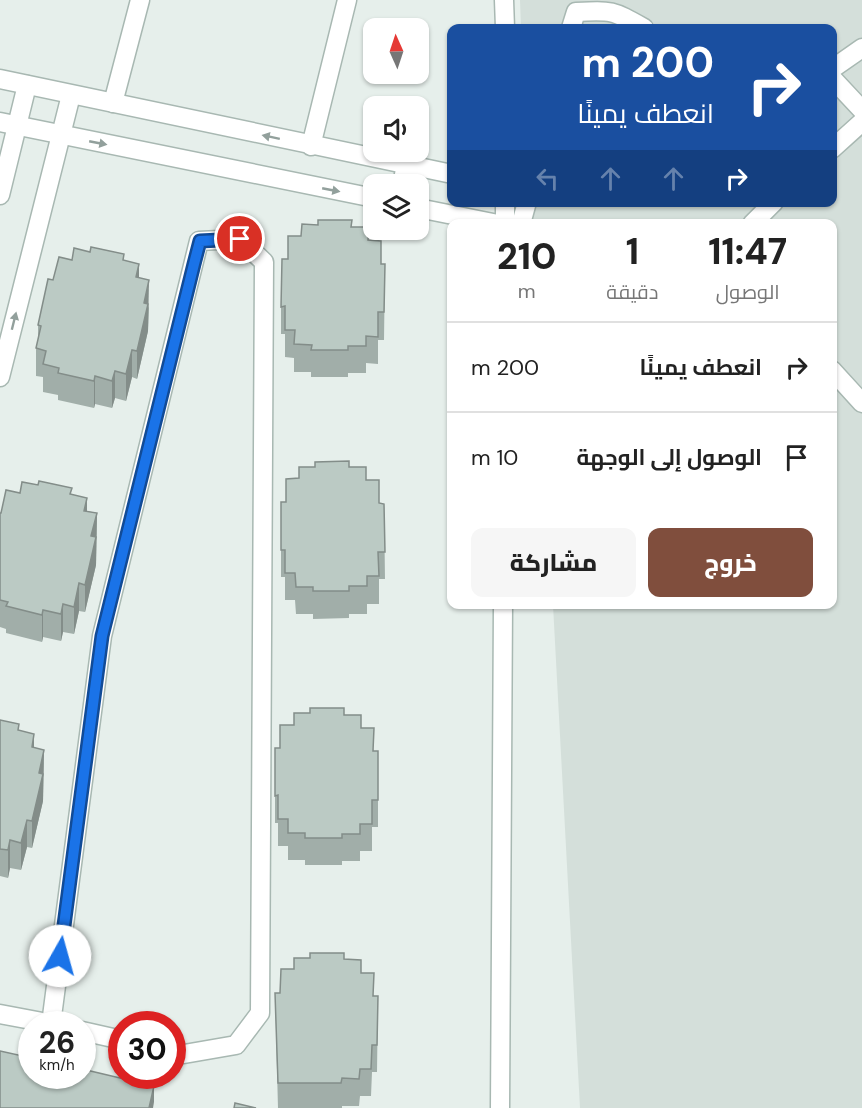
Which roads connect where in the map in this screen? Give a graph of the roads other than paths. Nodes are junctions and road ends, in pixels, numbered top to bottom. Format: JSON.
{"nodes":[{"id":1,"x":140,"y":0,"type":"edge"},
{"id":2,"x":347,"y":0,"type":"edge"},
{"id":3,"x":504,"y":0,"type":"edge"},
{"id":4,"x":504,"y":24,"type":"edge"},
{"id":5,"x":572,"y":24,"type":"edge"},
{"id":6,"x":637,"y":24,"type":"edge"},
{"id":7,"x":862,"y":48,"type":"edge"},
{"id":8,"x":837,"y":66,"type":"edge"},
{"id":9,"x":0,"y":79,"type":"edge"},
{"id":10,"x":837,"y":83,"type":"edge"},
{"id":11,"x":27,"y":85,"type":"junction"},
{"id":12,"x":71,"y":94,"type":"junction"},
{"id":13,"x":113,"y":103,"type":"junction"},
{"id":14,"x":862,"y":110,"type":"edge"},
{"id":15,"x":862,"y":122,"type":"edge"},
{"id":16,"x":9,"y":124,"type":"edge"},
{"id":17,"x":61,"y":135,"type":"junction"},
{"id":18,"x":837,"y":144,"type":"edge"},
{"id":19,"x":311,"y":146,"type":"junction"},
{"id":20,"x":406,"y":165,"type":"junction"},
{"id":21,"x":447,"y":173,"type":"edge"},
{"id":22,"x":404,"y":174,"type":"edge"},
{"id":23,"x":0,"y":195,"type":"edge"},
{"id":24,"x":363,"y":196,"type":"edge"},
{"id":25,"x":769,"y":207,"type":"edge"},
{"id":26,"x":429,"y":209,"type":"edge"},
{"id":27,"x":474,"y":219,"type":"edge"},
{"id":28,"x":757,"y":219,"type":"edge"},
{"id":29,"x":837,"y":376,"type":"edge"},
{"id":30,"x":0,"y":377,"type":"edge"},
{"id":31,"x":862,"y":403,"type":"edge"},
{"id":32,"x":503,"y":609,"type":"edge"},
{"id":33,"x":54,"y":1011,"type":"edge"},
{"id":34,"x":0,"y":1014,"type":"edge"},
{"id":35,"x":18,"y":1017,"type":"edge"},
{"id":36,"x":186,"y":1054,"type":"edge"},
{"id":37,"x":500,"y":1108,"type":"edge"}],
"edges":[{"from":1,"to":13,"type":"street"},
{"from":2,"to":19,"type":"street"},
{"from":3,"to":4,"type":"street"},
{"from":5,"to":6,"type":"street"},
{"from":7,"to":8,"type":"street"},
{"from":9,"to":11,"type":"street"},
{"from":10,"to":14,"type":"street"},
{"from":11,"to":12,"type":"street"},
{"from":11,"to":16,"type":"street"},
{"from":12,"to":13,"type":"street"},
{"from":12,"to":17,"type":"street"},
{"from":19,"to":13,"type":"street","one_way":true},
{"from":15,"to":18,"type":"street"},
{"from":16,"to":17,"type":"street"},
{"from":16,"to":23,"type":"street"},
{"from":17,"to":24,"type":"street","one_way":true},
{"from":30,"to":17,"type":"street","one_way":true},
{"from":19,"to":20,"type":"street"},
{"from":20,"to":21,"type":"street"},
{"from":20,"to":22,"type":"street"},
{"from":25,"to":28,"type":"street"},
{"from":26,"to":27,"type":"street"},
{"from":29,"to":31,"type":"street"},
{"from":32,"to":37,"type":"street"},
{"from":33,"to":36,"type":"street"},
{"from":34,"to":35,"type":"street"}]}
